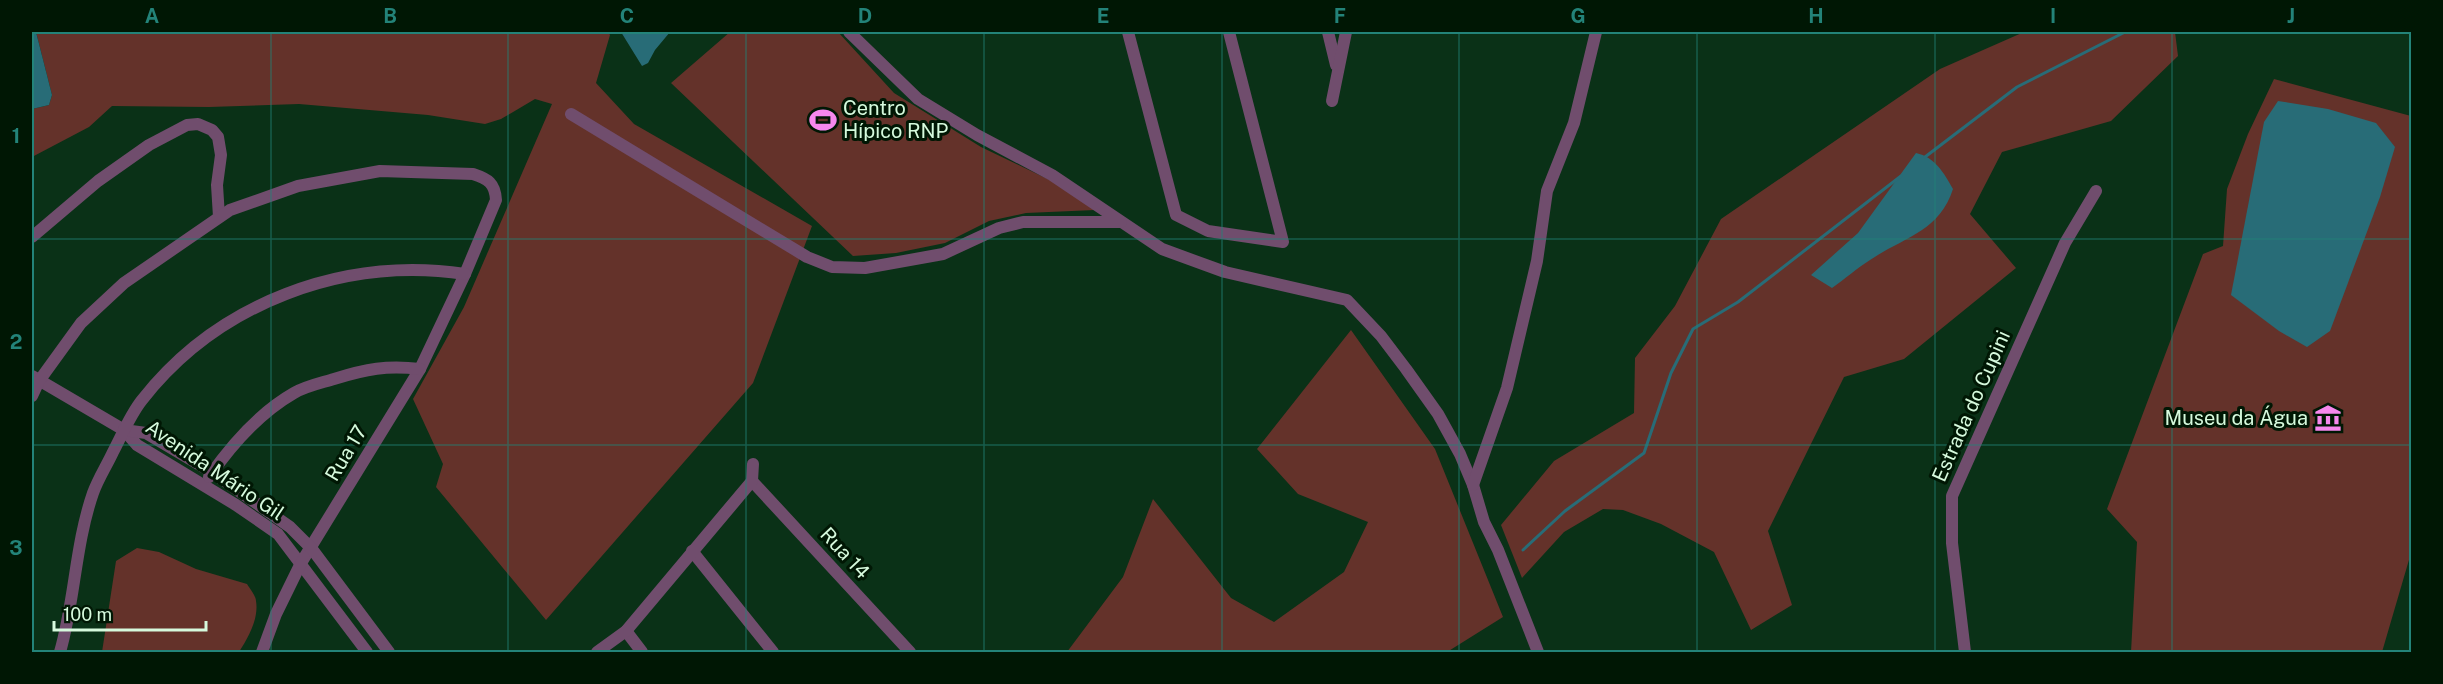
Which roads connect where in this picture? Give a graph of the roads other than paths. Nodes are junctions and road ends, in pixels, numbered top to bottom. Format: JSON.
{"nodes":[{"id":1,"x":849,"y":32,"type":"edge"},
{"id":2,"x":1128,"y":32,"type":"edge"},
{"id":3,"x":1229,"y":32,"type":"edge"},
{"id":4,"x":1328,"y":32,"type":"edge"},
{"id":5,"x":1346,"y":32,"type":"edge"},
{"id":6,"x":1596,"y":32,"type":"edge"},
{"id":7,"x":1338,"y":71,"type":"junction"},
{"id":8,"x":1332,"y":101,"type":"dead end"},
{"id":9,"x":571,"y":114,"type":"dead end"},
{"id":10,"x":2096,"y":191,"type":"dead end"},
{"id":11,"x":219,"y":217,"type":"junction"},
{"id":12,"x":1121,"y":222,"type":"junction"},
{"id":13,"x":32,"y":237,"type":"edge"},
{"id":14,"x":465,"y":274,"type":"junction"},
{"id":15,"x":420,"y":369,"type":"junction"},
{"id":16,"x":35,"y":379,"type":"edge"},
{"id":17,"x":32,"y":396,"type":"edge"},
{"id":18,"x":124,"y":430,"type":"junction"},
{"id":19,"x":753,"y":464,"type":"dead end"},
{"id":20,"x":212,"y":472,"type":"junction"},
{"id":21,"x":752,"y":481,"type":"junction"},
{"id":22,"x":203,"y":485,"type":"junction"},
{"id":23,"x":1473,"y":485,"type":"junction"},
{"id":24,"x":240,"y":500,"type":"junction"},
{"id":25,"x":312,"y":549,"type":"junction"},
{"id":26,"x":692,"y":551,"type":"junction"},
{"id":27,"x":301,"y":563,"type":"junction"},
{"id":28,"x":626,"y":631,"type":"junction"},
{"id":29,"x":384,"y":651,"type":"edge"},
{"id":30,"x":60,"y":652,"type":"edge"},
{"id":31,"x":262,"y":652,"type":"edge"},
{"id":32,"x":366,"y":652,"type":"edge"},
{"id":33,"x":597,"y":652,"type":"edge"},
{"id":34,"x":642,"y":652,"type":"edge"},
{"id":35,"x":773,"y":652,"type":"edge"},
{"id":36,"x":910,"y":652,"type":"edge"},
{"id":37,"x":1538,"y":652,"type":"edge"},
{"id":38,"x":1965,"y":652,"type":"edge"}],
"edges":[{"from":1,"to":12,"type":"street"},
{"from":2,"to":3,"type":"street"},
{"from":4,"to":7,"type":"street"},
{"from":5,"to":7,"type":"street"},
{"from":6,"to":23,"type":"street"},
{"from":7,"to":8,"type":"street"},
{"from":9,"to":12,"type":"street"},
{"from":10,"to":38,"type":"street","name":"Estrada do Cupini"},
{"from":11,"to":13,"type":"street"},
{"from":11,"to":14,"type":"street","name":"Rua 17"},
{"from":11,"to":16,"type":"street"},
{"from":12,"to":23,"type":"street"},
{"from":14,"to":15,"type":"street","name":"Rua 17"},
{"from":14,"to":18,"type":"street"},
{"from":15,"to":20,"type":"street"},
{"from":15,"to":25,"type":"street","name":"Rua 17"},
{"from":16,"to":17,"type":"street"},
{"from":16,"to":18,"type":"street"},
{"from":18,"to":20,"type":"street","name":"Avenida Mário Gil"},
{"from":18,"to":22,"type":"street","name":"Avenida Mário Gil"},
{"from":18,"to":30,"type":"street"},
{"from":19,"to":21,"type":"street"},
{"from":20,"to":22,"type":"street"},
{"from":20,"to":24,"type":"street","name":"Avenida Mário Gil"},
{"from":21,"to":26,"type":"street"},
{"from":21,"to":36,"type":"street","name":"Rua 14"},
{"from":22,"to":24,"type":"street","name":"Avenida Mário Gil"},
{"from":23,"to":37,"type":"street"},
{"from":24,"to":25,"type":"street","name":"Avenida Mário Gil"},
{"from":24,"to":27,"type":"street","name":"Avenida Mário Gil"},
{"from":25,"to":27,"type":"street","name":"Rua 17"},
{"from":25,"to":29,"type":"street","name":"Avenida Mário Gil"},
{"from":26,"to":28,"type":"street"},
{"from":26,"to":35,"type":"street"},
{"from":27,"to":31,"type":"street","name":"Rua 17"},
{"from":27,"to":32,"type":"street","name":"Avenida Mário Gil"},
{"from":28,"to":33,"type":"street"},
{"from":28,"to":34,"type":"street"}]}
